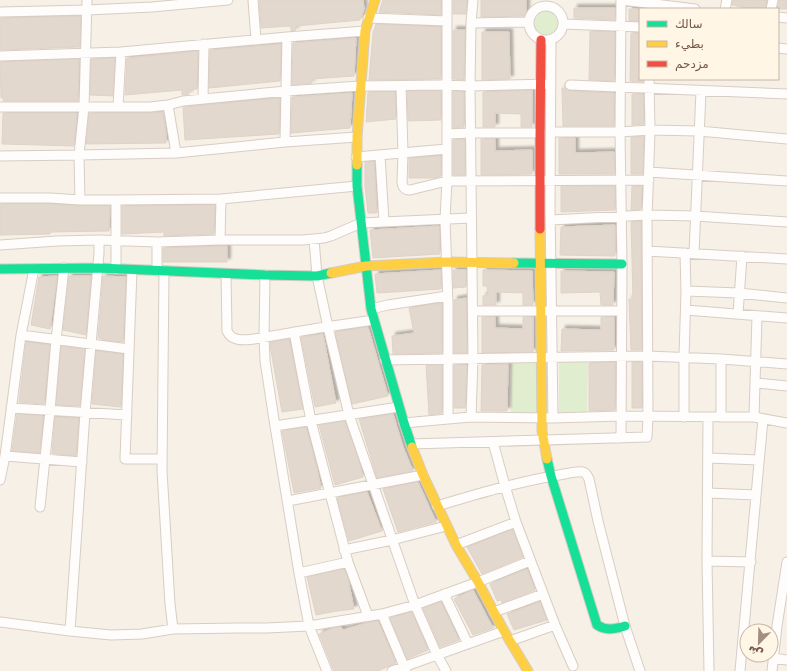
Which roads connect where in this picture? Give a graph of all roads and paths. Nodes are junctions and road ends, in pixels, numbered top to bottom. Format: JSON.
{"nodes":[{"id":1,"x":87,"y":0,"type":"edge"},
{"id":2,"x":228,"y":0,"type":"edge"},
{"id":3,"x":254,"y":0,"type":"edge"},
{"id":4,"x":375,"y":0,"type":"edge"},
{"id":5,"x":447,"y":0,"type":"edge"},
{"id":6,"x":473,"y":0,"type":"edge"},
{"id":7,"x":622,"y":0,"type":"edge"},
{"id":8,"x":152,"y":3,"type":"edge"},
{"id":9,"x":549,"y":3,"type":"edge"},
{"id":10,"x":652,"y":4,"type":"edge"},
{"id":11,"x":680,"y":4,"type":"edge"},
{"id":12,"x":692,"y":8,"type":"edge"},
{"id":13,"x":87,"y":10,"type":"junction"},
{"id":14,"x":0,"y":12,"type":"edge"},
{"id":15,"x":368,"y":18,"type":"junction"},
{"id":16,"x":447,"y":21,"type":"junction"},
{"id":17,"x":529,"y":22,"type":"junction"},
{"id":18,"x":471,"y":23,"type":"junction"},
{"id":19,"x":563,"y":24,"type":"junction"},
{"id":20,"x":621,"y":26,"type":"junction"},
{"id":21,"x":639,"y":27,"type":"edge"},
{"id":22,"x":364,"y":31,"type":"junction"},
{"id":23,"x":287,"y":37,"type":"junction"},
{"id":24,"x":552,"y":39,"type":"junction"},
{"id":25,"x":256,"y":40,"type":"junction"},
{"id":26,"x":541,"y":40,"type":"junction"},
{"id":27,"x":204,"y":44,"type":"junction"},
{"id":28,"x":121,"y":52,"type":"junction"},
{"id":29,"x":86,"y":53,"type":"junction"},
{"id":30,"x":0,"y":56,"type":"edge"},
{"id":31,"x":540,"y":84,"type":"junction"},
{"id":32,"x":551,"y":84,"type":"junction"},
{"id":33,"x":649,"y":84,"type":"edge"},
{"id":34,"x":447,"y":85,"type":"junction"},
{"id":35,"x":570,"y":85,"type":"dead end"},
{"id":36,"x":360,"y":86,"type":"junction"},
{"id":37,"x":401,"y":86,"type":"junction"},
{"id":38,"x":470,"y":86,"type":"junction"},
{"id":39,"x":620,"y":87,"type":"junction"},
{"id":40,"x":286,"y":91,"type":"junction"},
{"id":41,"x":701,"y":91,"type":"junction"},
{"id":42,"x":787,"y":94,"type":"edge"},
{"id":43,"x":204,"y":99,"type":"junction"},
{"id":44,"x":168,"y":105,"type":"junction"},
{"id":45,"x":0,"y":107,"type":"edge"},
{"id":46,"x":84,"y":107,"type":"junction"},
{"id":47,"x":118,"y":107,"type":"junction"},
{"id":48,"x":650,"y":130,"type":"junction"},
{"id":49,"x":700,"y":131,"type":"junction"},
{"id":50,"x":551,"y":132,"type":"junction"},
{"id":51,"x":620,"y":132,"type":"junction"},
{"id":52,"x":471,"y":133,"type":"junction"},
{"id":53,"x":540,"y":133,"type":"junction"},
{"id":54,"x":447,"y":134,"type":"junction"},
{"id":55,"x":357,"y":137,"type":"junction"},
{"id":56,"x":787,"y":139,"type":"edge"},
{"id":57,"x":285,"y":142,"type":"junction"},
{"id":58,"x":447,"y":149,"type":"junction"},
{"id":59,"x":176,"y":153,"type":"junction"},
{"id":60,"x":403,"y":153,"type":"junction"},
{"id":61,"x":79,"y":155,"type":"junction"},
{"id":62,"x":380,"y":155,"type":"junction"},
{"id":63,"x":0,"y":156,"type":"edge"},
{"id":64,"x":356,"y":157,"type":"junction"},
{"id":65,"x":649,"y":176,"type":"junction"},
{"id":66,"x":698,"y":176,"type":"junction"},
{"id":67,"x":472,"y":180,"type":"junction"},
{"id":68,"x":550,"y":180,"type":"junction"},
{"id":69,"x":447,"y":181,"type":"junction"},
{"id":70,"x":540,"y":181,"type":"junction"},
{"id":71,"x":621,"y":181,"type":"junction"},
{"id":72,"x":787,"y":181,"type":"edge"},
{"id":73,"x":357,"y":186,"type":"junction"},
{"id":74,"x":0,"y":198,"type":"edge"},
{"id":75,"x":220,"y":199,"type":"junction"},
{"id":76,"x":80,"y":200,"type":"junction"},
{"id":77,"x":116,"y":200,"type":"junction"},
{"id":78,"x":647,"y":215,"type":"junction"},
{"id":79,"x":621,"y":216,"type":"junction"},
{"id":80,"x":695,"y":216,"type":"junction"},
{"id":81,"x":471,"y":218,"type":"junction"},
{"id":82,"x":446,"y":220,"type":"junction"},
{"id":83,"x":551,"y":220,"type":"junction"},
{"id":84,"x":384,"y":222,"type":"junction"},
{"id":85,"x":787,"y":222,"type":"edge"},
{"id":86,"x":361,"y":223,"type":"junction"},
{"id":87,"x":314,"y":239,"type":"junction"},
{"id":88,"x":99,"y":240,"type":"junction"},
{"id":89,"x":220,"y":240,"type":"junction"},
{"id":90,"x":116,"y":241,"type":"junction"},
{"id":91,"x":157,"y":242,"type":"junction"},
{"id":92,"x":0,"y":245,"type":"edge"},
{"id":93,"x":647,"y":251,"type":"junction"},
{"id":94,"x":689,"y":253,"type":"junction"},
{"id":95,"x":742,"y":256,"type":"junction"},
{"id":96,"x":787,"y":259,"type":"edge"},
{"id":97,"x":447,"y":262,"type":"junction"},
{"id":98,"x":472,"y":262,"type":"junction"},
{"id":99,"x":541,"y":263,"type":"junction"},
{"id":100,"x":551,"y":263,"type":"junction"},
{"id":101,"x":622,"y":264,"type":"junction"},
{"id":102,"x":366,"y":266,"type":"junction"},
{"id":103,"x":64,"y":268,"type":"junction"},
{"id":104,"x":98,"y":268,"type":"junction"},
{"id":105,"x":0,"y":269,"type":"edge"},
{"id":106,"x":34,"y":269,"type":"junction"},
{"id":107,"x":116,"y":269,"type":"junction"},
{"id":108,"x":132,"y":270,"type":"junction"},
{"id":109,"x":160,"y":271,"type":"junction"},
{"id":110,"x":226,"y":274,"type":"junction"},
{"id":111,"x":264,"y":275,"type":"junction"},
{"id":112,"x":317,"y":276,"type":"junction"},
{"id":113,"x":686,"y":291,"type":"junction"},
{"id":114,"x":739,"y":293,"type":"junction"},
{"id":115,"x":447,"y":296,"type":"junction"},
{"id":116,"x":787,"y":298,"type":"edge"},
{"id":117,"x":371,"y":309,"type":"junction"},
{"id":118,"x":686,"y":310,"type":"junction"},
{"id":119,"x":473,"y":311,"type":"junction"},
{"id":120,"x":541,"y":311,"type":"junction"},
{"id":121,"x":552,"y":311,"type":"junction"},
{"id":122,"x":622,"y":311,"type":"junction"},
{"id":123,"x":738,"y":314,"type":"junction"},
{"id":124,"x":757,"y":316,"type":"junction"},
{"id":125,"x":787,"y":318,"type":"edge"},
{"id":126,"x":374,"y":320,"type":"junction"},
{"id":127,"x":328,"y":327,"type":"junction"},
{"id":128,"x":294,"y":332,"type":"junction"},
{"id":129,"x":20,"y":335,"type":"junction"},
{"id":130,"x":264,"y":337,"type":"junction"},
{"id":131,"x":56,"y":340,"type":"junction"},
{"id":132,"x":91,"y":344,"type":"junction"},
{"id":133,"x":129,"y":349,"type":"junction"},
{"id":134,"x":647,"y":356,"type":"junction"},
{"id":135,"x":541,"y":357,"type":"junction"},
{"id":136,"x":553,"y":357,"type":"junction"},
{"id":137,"x":622,"y":357,"type":"junction"},
{"id":138,"x":684,"y":357,"type":"junction"},
{"id":139,"x":473,"y":358,"type":"junction"},
{"id":140,"x":448,"y":359,"type":"junction"},
{"id":141,"x":721,"y":359,"type":"junction"},
{"id":142,"x":385,"y":360,"type":"junction"},
{"id":143,"x":756,"y":362,"type":"junction"},
{"id":144,"x":787,"y":364,"type":"edge"},
{"id":145,"x":756,"y":383,"type":"junction"},
{"id":146,"x":787,"y":386,"type":"edge"},
{"id":147,"x":399,"y":407,"type":"junction"},
{"id":148,"x":11,"y":408,"type":"junction"},
{"id":149,"x":50,"y":410,"type":"junction"},
{"id":150,"x":85,"y":413,"type":"junction"},
{"id":151,"x":127,"y":415,"type":"junction"},
{"id":152,"x":349,"y":415,"type":"junction"},
{"id":153,"x":621,"y":416,"type":"junction"},
{"id":154,"x":471,"y":417,"type":"junction"},
{"id":155,"x":542,"y":417,"type":"junction"},
{"id":156,"x":648,"y":417,"type":"junction"},
{"id":157,"x":684,"y":417,"type":"junction"},
{"id":158,"x":708,"y":417,"type":"junction"},
{"id":159,"x":721,"y":417,"type":"junction"},
{"id":160,"x":553,"y":418,"type":"junction"},
{"id":161,"x":759,"y":418,"type":"junction"},
{"id":162,"x":448,"y":419,"type":"junction"},
{"id":163,"x":311,"y":420,"type":"junction"},
{"id":164,"x":404,"y":423,"type":"junction"},
{"id":165,"x":787,"y":423,"type":"edge"},
{"id":166,"x":274,"y":426,"type":"junction"},
{"id":167,"x":621,"y":438,"type":"junction"},
{"id":168,"x":543,"y":440,"type":"junction"},
{"id":169,"x":493,"y":442,"type":"junction"},
{"id":170,"x":411,"y":444,"type":"junction"},
{"id":171,"x":5,"y":456,"type":"junction"},
{"id":172,"x":708,"y":458,"type":"junction"},
{"id":173,"x":44,"y":459,"type":"junction"},
{"id":174,"x":161,"y":459,"type":"junction"},
{"id":175,"x":759,"y":460,"type":"junction"},
{"id":176,"x":82,"y":462,"type":"junction"},
{"id":177,"x":423,"y":475,"type":"junction"},
{"id":178,"x":552,"y":476,"type":"junction"},
{"id":179,"x":0,"y":480,"type":"edge"},
{"id":180,"x":373,"y":485,"type":"junction"},
{"id":181,"x":505,"y":486,"type":"junction"},
{"id":182,"x":330,"y":492,"type":"junction"},
{"id":183,"x":708,"y":493,"type":"junction"},
{"id":184,"x":756,"y":495,"type":"junction"},
{"id":185,"x":288,"y":501,"type":"junction"},
{"id":186,"x":437,"y":506,"type":"junction"},
{"id":187,"x":40,"y":507,"type":"dead end"},
{"id":188,"x":516,"y":522,"type":"junction"},
{"id":189,"x":446,"y":526,"type":"junction"},
{"id":190,"x":392,"y":540,"type":"junction"},
{"id":191,"x":456,"y":545,"type":"junction"},
{"id":192,"x":344,"y":550,"type":"junction"},
{"id":193,"x":530,"y":561,"type":"junction"},
{"id":194,"x":707,"y":561,"type":"junction"},
{"id":195,"x":348,"y":562,"type":"junction"},
{"id":196,"x":751,"y":562,"type":"junction"},
{"id":197,"x":787,"y":562,"type":"edge"},
{"id":198,"x":299,"y":573,"type":"junction"},
{"id":199,"x":786,"y":575,"type":"edge"},
{"id":200,"x":478,"y":582,"type":"junction"},
{"id":201,"x":444,"y":594,"type":"junction"},
{"id":202,"x":543,"y":594,"type":"junction"},
{"id":203,"x":784,"y":598,"type":"edge"},
{"id":204,"x":415,"y":605,"type":"junction"},
{"id":205,"x":494,"y":612,"type":"junction"},
{"id":206,"x":382,"y":614,"type":"junction"},
{"id":207,"x":368,"y":616,"type":"junction"},
{"id":208,"x":0,"y":622,"type":"edge"},
{"id":209,"x":778,"y":623,"type":"edge"},
{"id":210,"x":556,"y":625,"type":"junction"},
{"id":211,"x":309,"y":626,"type":"junction"},
{"id":212,"x":625,"y":626,"type":"junction"},
{"id":213,"x":173,"y":630,"type":"junction"},
{"id":214,"x":70,"y":631,"type":"junction"},
{"id":215,"x":504,"y":631,"type":"junction"},
{"id":216,"x":510,"y":641,"type":"junction"},
{"id":217,"x":468,"y":644,"type":"junction"},
{"id":218,"x":437,"y":655,"type":"junction"},
{"id":219,"x":573,"y":666,"type":"dead end"},
{"id":220,"x":405,"y":669,"type":"edge"},
{"id":221,"x":327,"y":671,"type":"edge"},
{"id":222,"x":392,"y":671,"type":"edge"},
{"id":223,"x":446,"y":671,"type":"edge"},
{"id":224,"x":528,"y":671,"type":"edge"},
{"id":225,"x":640,"y":671,"type":"edge"},
{"id":226,"x":709,"y":671,"type":"edge"},
{"id":227,"x":740,"y":671,"type":"edge"}],
"edges":[{"from":1,"to":13,"type":"street"},
{"from":2,"to":8,"type":"street"},
{"from":3,"to":25,"type":"street"},
{"from":4,"to":15,"type":"street"},
{"from":5,"to":16,"type":"street"},
{"from":6,"to":18,"type":"street"},
{"from":7,"to":10,"type":"street"},
{"from":7,"to":20,"type":"street"},
{"from":8,"to":13,"type":"street"},
{"from":9,"to":17,"type":"street"},
{"from":9,"to":19,"type":"street"},
{"from":10,"to":11,"type":"street"},
{"from":11,"to":12,"type":"street"},
{"from":13,"to":14,"type":"street"},
{"from":13,"to":29,"type":"street"},
{"from":15,"to":16,"type":"street"},
{"from":15,"to":22,"type":"street"},
{"from":16,"to":34,"type":"street"},
{"from":17,"to":18,"type":"street"},
{"from":17,"to":26,"type":"street"},
{"from":18,"to":38,"type":"street"},
{"from":19,"to":20,"type":"street"},
{"from":19,"to":24,"type":"street"},
{"from":20,"to":21,"type":"street"},
{"from":20,"to":39,"type":"street"},
{"from":22,"to":23,"type":"street"},
{"from":22,"to":36,"type":"street"},
{"from":23,"to":25,"type":"street"},
{"from":23,"to":40,"type":"street"},
{"from":24,"to":26,"type":"street"},
{"from":24,"to":32,"type":"street"},
{"from":25,"to":27,"type":"street"},
{"from":26,"to":31,"type":"street"},
{"from":27,"to":28,"type":"street"},
{"from":27,"to":43,"type":"street"},
{"from":28,"to":29,"type":"street"},
{"from":28,"to":47,"type":"street"},
{"from":29,"to":30,"type":"street"},
{"from":29,"to":46,"type":"street"},
{"from":31,"to":32,"type":"street"},
{"from":31,"to":38,"type":"street"},
{"from":31,"to":53,"type":"street"},
{"from":32,"to":50,"type":"street"},
{"from":33,"to":39,"type":"street"},
{"from":33,"to":41,"type":"street"},
{"from":33,"to":48,"type":"street"},
{"from":34,"to":37,"type":"street"},
{"from":34,"to":38,"type":"street"},
{"from":34,"to":54,"type":"street"},
{"from":35,"to":39,"type":"street"},
{"from":36,"to":37,"type":"street"},
{"from":36,"to":40,"type":"street"},
{"from":36,"to":55,"type":"street"},
{"from":37,"to":60,"type":"street"},
{"from":38,"to":52,"type":"street"},
{"from":39,"to":51,"type":"street"},
{"from":40,"to":43,"type":"street"},
{"from":40,"to":57,"type":"street"},
{"from":41,"to":42,"type":"street"},
{"from":41,"to":49,"type":"street"},
{"from":43,"to":44,"type":"street"},
{"from":44,"to":47,"type":"street"},
{"from":44,"to":59,"type":"street"},
{"from":45,"to":46,"type":"street"},
{"from":46,"to":47,"type":"street"},
{"from":46,"to":61,"type":"street"},
{"from":48,"to":49,"type":"street"},
{"from":48,"to":51,"type":"street"},
{"from":48,"to":65,"type":"street"},
{"from":49,"to":56,"type":"street"},
{"from":49,"to":66,"type":"street"},
{"from":50,"to":51,"type":"street"},
{"from":50,"to":68,"type":"street"},
{"from":51,"to":71,"type":"street"},
{"from":52,"to":53,"type":"street"},
{"from":52,"to":54,"type":"street"},
{"from":52,"to":67,"type":"street"},
{"from":53,"to":70,"type":"street"},
{"from":54,"to":58,"type":"street"},
{"from":55,"to":57,"type":"street"},
{"from":55,"to":64,"type":"street"},
{"from":57,"to":59,"type":"street"},
{"from":58,"to":60,"type":"street"},
{"from":58,"to":69,"type":"street"},
{"from":59,"to":61,"type":"street"},
{"from":60,"to":62,"type":"street"},
{"from":60,"to":69,"type":"street"},
{"from":61,"to":63,"type":"street"},
{"from":61,"to":76,"type":"street"},
{"from":62,"to":64,"type":"street"},
{"from":62,"to":84,"type":"street"},
{"from":64,"to":73,"type":"street"},
{"from":65,"to":66,"type":"street"},
{"from":65,"to":71,"type":"street"},
{"from":65,"to":78,"type":"street"},
{"from":66,"to":72,"type":"street"},
{"from":66,"to":80,"type":"street"},
{"from":67,"to":69,"type":"street"},
{"from":67,"to":70,"type":"street"},
{"from":67,"to":81,"type":"street"},
{"from":68,"to":70,"type":"street"},
{"from":68,"to":71,"type":"street"},
{"from":68,"to":83,"type":"street"},
{"from":69,"to":82,"type":"street"},
{"from":70,"to":99,"type":"street"},
{"from":71,"to":79,"type":"street"},
{"from":73,"to":75,"type":"street"},
{"from":73,"to":86,"type":"street"},
{"from":74,"to":76,"type":"street"},
{"from":75,"to":77,"type":"street"},
{"from":75,"to":89,"type":"street"},
{"from":76,"to":77,"type":"street"},
{"from":77,"to":90,"type":"street"},
{"from":78,"to":79,"type":"street"},
{"from":78,"to":80,"type":"street"},
{"from":78,"to":93,"type":"street"},
{"from":79,"to":83,"type":"street"},
{"from":79,"to":101,"type":"street"},
{"from":80,"to":85,"type":"street"},
{"from":80,"to":94,"type":"street"},
{"from":81,"to":82,"type":"street"},
{"from":81,"to":98,"type":"street"},
{"from":82,"to":84,"type":"street"},
{"from":82,"to":97,"type":"street"},
{"from":83,"to":100,"type":"street"},
{"from":84,"to":86,"type":"street"},
{"from":86,"to":87,"type":"street"},
{"from":86,"to":102,"type":"street"},
{"from":87,"to":89,"type":"street"},
{"from":87,"to":112,"type":"street"},
{"from":88,"to":90,"type":"street"},
{"from":88,"to":92,"type":"street"},
{"from":88,"to":104,"type":"street"},
{"from":89,"to":91,"type":"street"},
{"from":90,"to":91,"type":"street"},
{"from":90,"to":107,"type":"street"},
{"from":91,"to":109,"type":"street"},
{"from":93,"to":94,"type":"street"},
{"from":93,"to":134,"type":"street"},
{"from":94,"to":95,"type":"street"},
{"from":94,"to":113,"type":"street"},
{"from":95,"to":96,"type":"street"},
{"from":95,"to":114,"type":"street"},
{"from":97,"to":98,"type":"street"},
{"from":97,"to":102,"type":"street"},
{"from":97,"to":115,"type":"street"},
{"from":98,"to":99,"type":"street"},
{"from":98,"to":119,"type":"street"},
{"from":99,"to":100,"type":"street"},
{"from":99,"to":120,"type":"street"},
{"from":100,"to":101,"type":"street"},
{"from":100,"to":121,"type":"street"},
{"from":101,"to":122,"type":"street"},
{"from":102,"to":112,"type":"street"},
{"from":102,"to":117,"type":"street"},
{"from":103,"to":104,"type":"street"},
{"from":103,"to":106,"type":"street"},
{"from":103,"to":131,"type":"street"},
{"from":104,"to":107,"type":"street"},
{"from":104,"to":132,"type":"street"},
{"from":105,"to":106,"type":"street"},
{"from":106,"to":129,"type":"street"},
{"from":107,"to":108,"type":"street"},
{"from":108,"to":109,"type":"street"},
{"from":108,"to":133,"type":"street"},
{"from":109,"to":110,"type":"street"},
{"from":109,"to":174,"type":"street"},
{"from":110,"to":111,"type":"street"},
{"from":110,"to":130,"type":"street"},
{"from":111,"to":112,"type":"street"},
{"from":111,"to":130,"type":"street"},
{"from":112,"to":127,"type":"street"},
{"from":113,"to":114,"type":"street"},
{"from":113,"to":118,"type":"street"},
{"from":114,"to":116,"type":"street"},
{"from":114,"to":123,"type":"street"},
{"from":115,"to":117,"type":"street"},
{"from":115,"to":140,"type":"street"},
{"from":117,"to":126,"type":"street"},
{"from":118,"to":123,"type":"street"},
{"from":118,"to":138,"type":"street"},
{"from":119,"to":120,"type":"street"},
{"from":119,"to":139,"type":"street"},
{"from":120,"to":121,"type":"street"},
{"from":120,"to":135,"type":"street"},
{"from":121,"to":122,"type":"street"},
{"from":121,"to":136,"type":"street"},
{"from":122,"to":137,"type":"street"},
{"from":123,"to":124,"type":"street"},
{"from":124,"to":125,"type":"street"},
{"from":124,"to":143,"type":"street"},
{"from":126,"to":127,"type":"street"},
{"from":126,"to":142,"type":"street"},
{"from":127,"to":128,"type":"street"},
{"from":127,"to":152,"type":"street"},
{"from":128,"to":130,"type":"street"},
{"from":128,"to":163,"type":"street"},
{"from":129,"to":131,"type":"street"},
{"from":129,"to":148,"type":"street"},
{"from":130,"to":166,"type":"street"},
{"from":131,"to":132,"type":"street"},
{"from":131,"to":149,"type":"street"},
{"from":132,"to":133,"type":"street"},
{"from":132,"to":150,"type":"street"},
{"from":133,"to":151,"type":"street"},
{"from":134,"to":137,"type":"street"},
{"from":134,"to":138,"type":"street"},
{"from":134,"to":156,"type":"street"},
{"from":135,"to":136,"type":"street"},
{"from":135,"to":139,"type":"street"},
{"from":135,"to":155,"type":"street"},
{"from":136,"to":137,"type":"street"},
{"from":136,"to":160,"type":"street"},
{"from":137,"to":153,"type":"street"},
{"from":138,"to":141,"type":"street"},
{"from":138,"to":157,"type":"street"},
{"from":139,"to":140,"type":"street"},
{"from":139,"to":154,"type":"street"},
{"from":140,"to":142,"type":"street"},
{"from":140,"to":162,"type":"street"},
{"from":141,"to":143,"type":"street"},
{"from":141,"to":159,"type":"street"},
{"from":142,"to":147,"type":"street"},
{"from":143,"to":144,"type":"street"},
{"from":143,"to":145,"type":"street"},
{"from":145,"to":146,"type":"street"},
{"from":145,"to":161,"type":"street"},
{"from":147,"to":152,"type":"street"},
{"from":147,"to":164,"type":"street"},
{"from":148,"to":149,"type":"street"},
{"from":148,"to":171,"type":"street"},
{"from":149,"to":150,"type":"street"},
{"from":149,"to":173,"type":"street"},
{"from":150,"to":151,"type":"street"},
{"from":150,"to":176,"type":"street"},
{"from":151,"to":174,"type":"street"},
{"from":152,"to":163,"type":"street"},
{"from":152,"to":180,"type":"street"},
{"from":153,"to":156,"type":"street"},
{"from":153,"to":160,"type":"street"},
{"from":153,"to":167,"type":"street"},
{"from":154,"to":155,"type":"street"},
{"from":154,"to":162,"type":"street"},
{"from":155,"to":160,"type":"street"},
{"from":155,"to":168,"type":"street"},
{"from":156,"to":157,"type":"street"},
{"from":156,"to":167,"type":"street"},
{"from":157,"to":158,"type":"street"},
{"from":158,"to":159,"type":"street"},
{"from":158,"to":172,"type":"street"},
{"from":159,"to":161,"type":"street"},
{"from":161,"to":165,"type":"street"},
{"from":161,"to":175,"type":"street"},
{"from":162,"to":164,"type":"street"},
{"from":163,"to":166,"type":"street"},
{"from":163,"to":182,"type":"street"},
{"from":164,"to":170,"type":"street"},
{"from":166,"to":185,"type":"street"},
{"from":167,"to":168,"type":"street"},
{"from":168,"to":169,"type":"street"},
{"from":168,"to":178,"type":"street"},
{"from":169,"to":170,"type":"street"},
{"from":169,"to":181,"type":"street"},
{"from":170,"to":177,"type":"street"},
{"from":171,"to":173,"type":"street"},
{"from":171,"to":179,"type":"street"},
{"from":172,"to":175,"type":"street"},
{"from":172,"to":183,"type":"street"},
{"from":173,"to":176,"type":"street"},
{"from":173,"to":187,"type":"street"},
{"from":174,"to":213,"type":"street"},
{"from":175,"to":184,"type":"street"},
{"from":176,"to":214,"type":"street"},
{"from":177,"to":180,"type":"street"},
{"from":177,"to":186,"type":"street"},
{"from":178,"to":181,"type":"street"},
{"from":178,"to":212,"type":"street"},
{"from":178,"to":212,"type":"street"},
{"from":180,"to":182,"type":"street"},
{"from":180,"to":190,"type":"street"},
{"from":181,"to":186,"type":"street"},
{"from":181,"to":188,"type":"street"},
{"from":182,"to":185,"type":"street"},
{"from":182,"to":192,"type":"street"},
{"from":183,"to":184,"type":"street"},
{"from":183,"to":194,"type":"street"},
{"from":184,"to":196,"type":"street"},
{"from":185,"to":198,"type":"street"},
{"from":186,"to":189,"type":"street"},
{"from":188,"to":191,"type":"street"},
{"from":188,"to":193,"type":"street"},
{"from":189,"to":190,"type":"street"},
{"from":189,"to":191,"type":"street"},
{"from":190,"to":192,"type":"street"},
{"from":190,"to":204,"type":"street"},
{"from":191,"to":200,"type":"street"},
{"from":192,"to":195,"type":"street"},
{"from":193,"to":200,"type":"street"},
{"from":193,"to":202,"type":"street"},
{"from":194,"to":196,"type":"street"},
{"from":194,"to":226,"type":"street"},
{"from":195,"to":198,"type":"street"},
{"from":195,"to":207,"type":"street"},
{"from":196,"to":227,"type":"street"},
{"from":197,"to":199,"type":"street"},
{"from":198,"to":211,"type":"street"},
{"from":199,"to":203,"type":"street"},
{"from":200,"to":201,"type":"street"},
{"from":200,"to":205,"type":"street"},
{"from":201,"to":204,"type":"street"},
{"from":201,"to":217,"type":"street"},
{"from":202,"to":205,"type":"street"},
{"from":202,"to":210,"type":"street"},
{"from":203,"to":209,"type":"street"},
{"from":204,"to":206,"type":"street"},
{"from":204,"to":218,"type":"street"},
{"from":205,"to":215,"type":"street"},
{"from":206,"to":207,"type":"street"},
{"from":206,"to":220,"type":"street"},
{"from":207,"to":211,"type":"street"},
{"from":208,"to":214,"type":"street"},
{"from":210,"to":216,"type":"street"},
{"from":210,"to":219,"type":"street"},
{"from":211,"to":213,"type":"street"},
{"from":211,"to":221,"type":"street"},
{"from":212,"to":225,"type":"street"},
{"from":213,"to":214,"type":"street"},
{"from":215,"to":216,"type":"street"},
{"from":215,"to":217,"type":"street"},
{"from":216,"to":224,"type":"street"},
{"from":217,"to":218,"type":"street"},
{"from":218,"to":220,"type":"street"},
{"from":218,"to":223,"type":"street"},
{"from":220,"to":222,"type":"street"}]}
